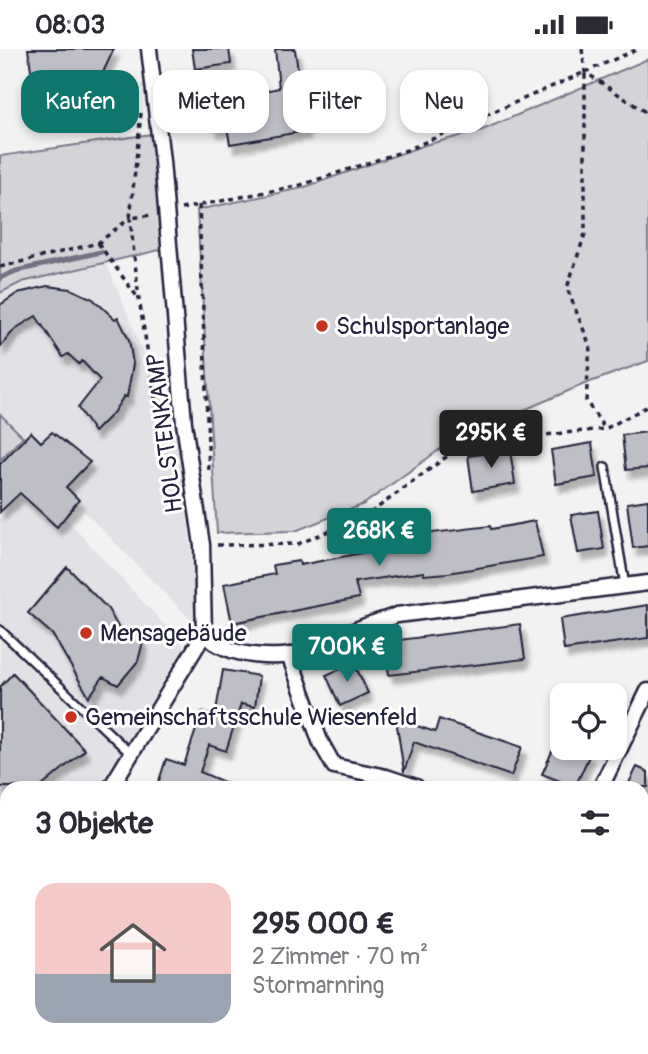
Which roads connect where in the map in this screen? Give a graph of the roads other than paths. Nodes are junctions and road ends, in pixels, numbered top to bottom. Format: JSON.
{"nodes":[{"id":1,"x":149,"y":49,"type":"edge"},
{"id":2,"x":605,"y":467,"type":"dead end"},
{"id":3,"x":648,"y":583,"type":"edge"},
{"id":4,"x":625,"y":586,"type":"junction"},
{"id":5,"x":0,"y":631,"type":"edge"},
{"id":6,"x":204,"y":634,"type":"junction"},
{"id":7,"x":289,"y":655,"type":"junction"},
{"id":8,"x":648,"y":691,"type":"edge"},
{"id":9,"x":131,"y":754,"type":"junction"},
{"id":10,"x":115,"y":781,"type":"edge"},
{"id":11,"x":399,"y":781,"type":"edge"},
{"id":12,"x":604,"y":781,"type":"edge"}],
"edges":[{"from":1,"to":6,"type":"street","name":"HOLSTENKAMP"},
{"from":2,"to":4,"type":"lane"},
{"from":3,"to":4,"type":"street"},
{"from":4,"to":7,"type":"street"},
{"from":5,"to":9,"type":"lane"},
{"from":6,"to":7,"type":"street"},
{"from":6,"to":9,"type":"street"},
{"from":7,"to":11,"type":"street"},
{"from":8,"to":12,"type":"street"},
{"from":9,"to":10,"type":"street"}]}
